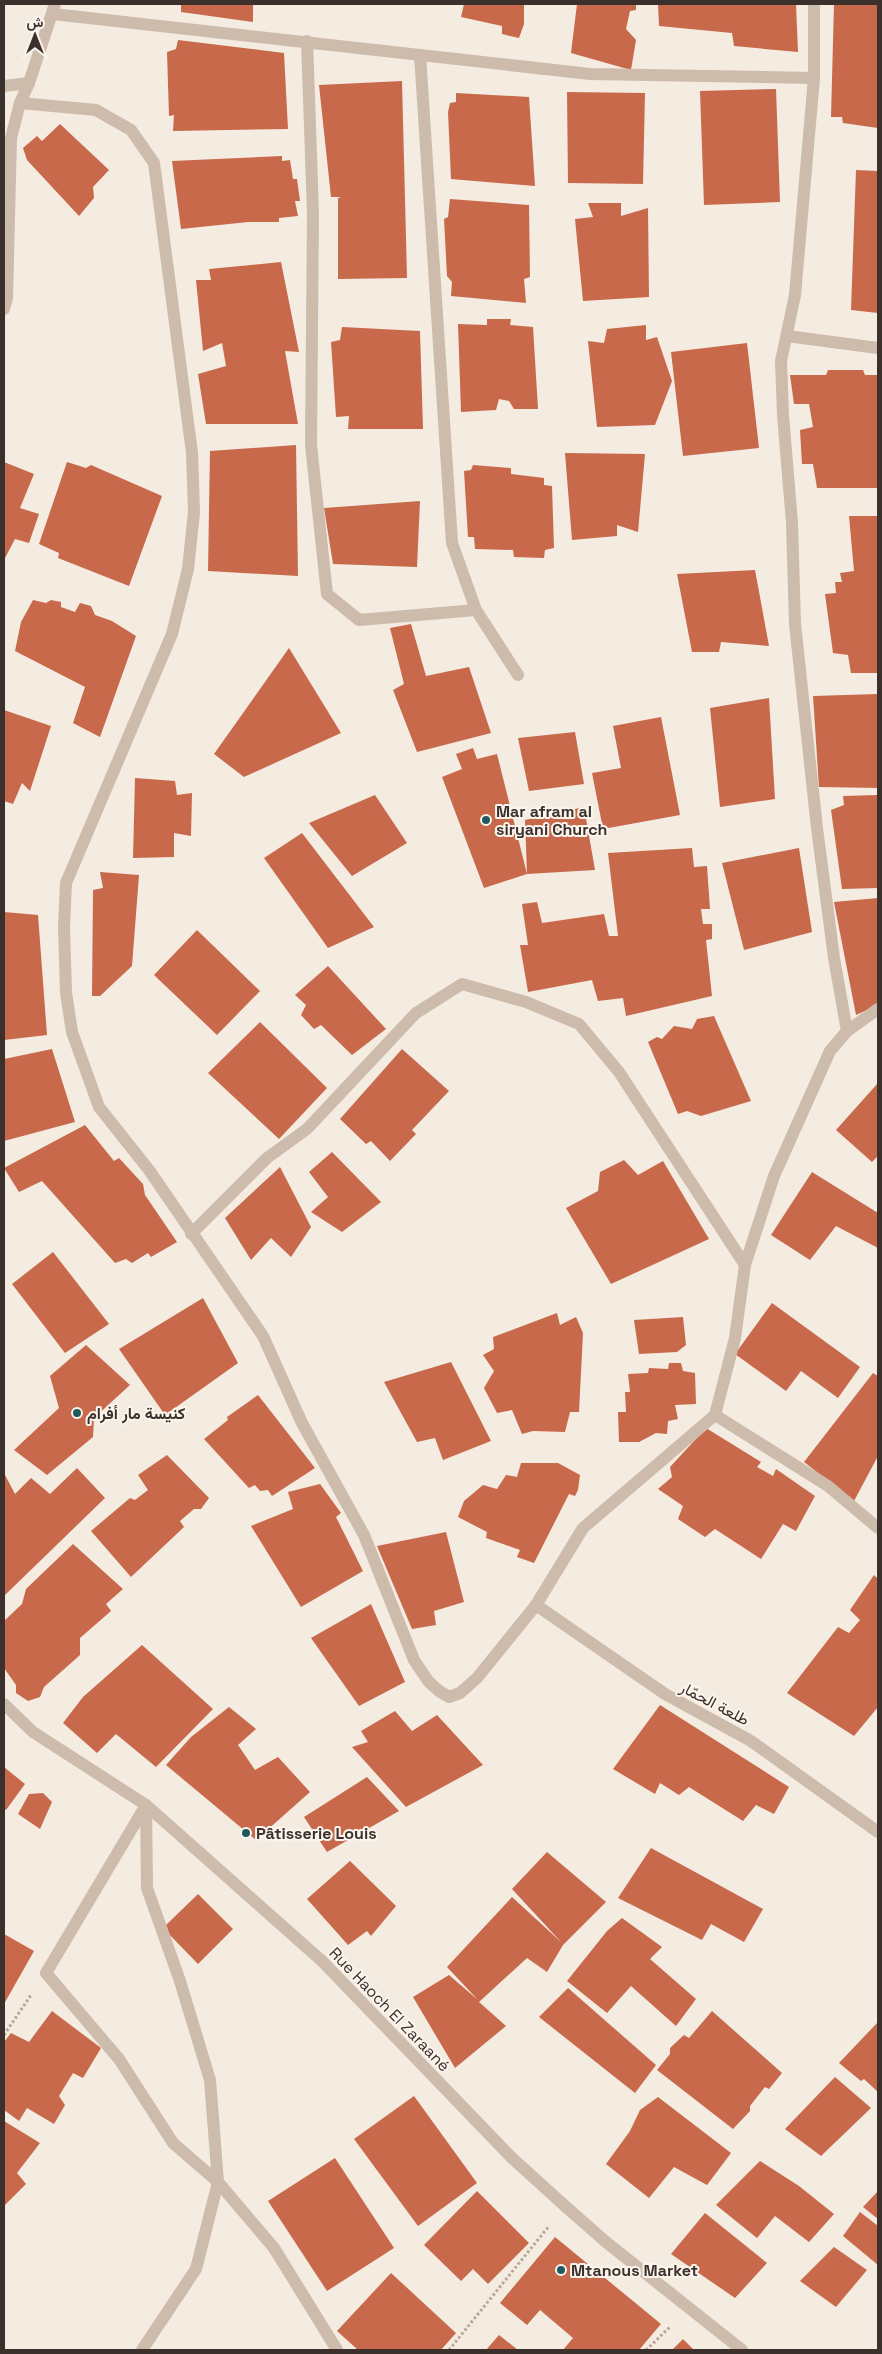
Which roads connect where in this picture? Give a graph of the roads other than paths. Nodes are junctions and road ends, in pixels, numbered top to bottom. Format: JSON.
{"nodes":[{"id":1,"x":814,"y":4,"type":"edge"},
{"id":2,"x":54,"y":9,"type":"edge"},
{"id":3,"x":307,"y":42,"type":"junction"},
{"id":4,"x":420,"y":55,"type":"junction"},
{"id":5,"x":814,"y":78,"type":"junction"},
{"id":6,"x":29,"y":83,"type":"junction"},
{"id":7,"x":4,"y":86,"type":"edge"},
{"id":8,"x":20,"y":103,"type":"junction"},
{"id":9,"x":4,"y":309,"type":"edge"},
{"id":10,"x":787,"y":336,"type":"junction"},
{"id":11,"x":878,"y":348,"type":"edge"},
{"id":12,"x":476,"y":610,"type":"junction"},
{"id":13,"x":518,"y":675,"type":"dead end"},
{"id":14,"x":878,"y":1009,"type":"edge"},
{"id":15,"x":847,"y":1030,"type":"junction"},
{"id":16,"x":191,"y":1234,"type":"junction"},
{"id":17,"x":745,"y":1265,"type":"junction"},
{"id":18,"x":715,"y":1415,"type":"junction"},
{"id":19,"x":878,"y":1528,"type":"edge"},
{"id":20,"x":536,"y":1605,"type":"junction"},
{"id":21,"x":4,"y":1704,"type":"edge"},
{"id":22,"x":146,"y":1805,"type":"junction"},
{"id":23,"x":878,"y":1832,"type":"edge"},
{"id":24,"x":218,"y":2182,"type":"junction"},
{"id":25,"x":142,"y":2350,"type":"edge"},
{"id":26,"x":337,"y":2350,"type":"edge"},
{"id":27,"x":742,"y":2350,"type":"edge"}],
"edges":[{"from":1,"to":5,"type":"street"},
{"from":2,"to":3,"type":"street"},
{"from":2,"to":6,"type":"street"},
{"from":3,"to":4,"type":"street"},
{"from":3,"to":12,"type":"street"},
{"from":4,"to":5,"type":"street"},
{"from":4,"to":12,"type":"street"},
{"from":5,"to":10,"type":"street"},
{"from":6,"to":7,"type":"street"},
{"from":6,"to":8,"type":"street"},
{"from":8,"to":9,"type":"street"},
{"from":8,"to":16,"type":"street"},
{"from":10,"to":11,"type":"street"},
{"from":10,"to":15,"type":"street"},
{"from":12,"to":13,"type":"street"},
{"from":14,"to":15,"type":"street"},
{"from":15,"to":17,"type":"street"},
{"from":16,"to":17,"type":"street"},
{"from":16,"to":20,"type":"street"},
{"from":17,"to":18,"type":"street"},
{"from":18,"to":19,"type":"street"},
{"from":18,"to":20,"type":"street"},
{"from":20,"to":23,"type":"street","name":"طلعة الحمّار"},
{"from":21,"to":22,"type":"street","name":"Rue Haoch El Zaraané"},
{"from":22,"to":24,"type":"street"},
{"from":22,"to":24,"type":"street"},
{"from":22,"to":27,"type":"street","name":"Rue Haoch El Zaraané"},
{"from":24,"to":25,"type":"street"},
{"from":24,"to":26,"type":"street"}]}
